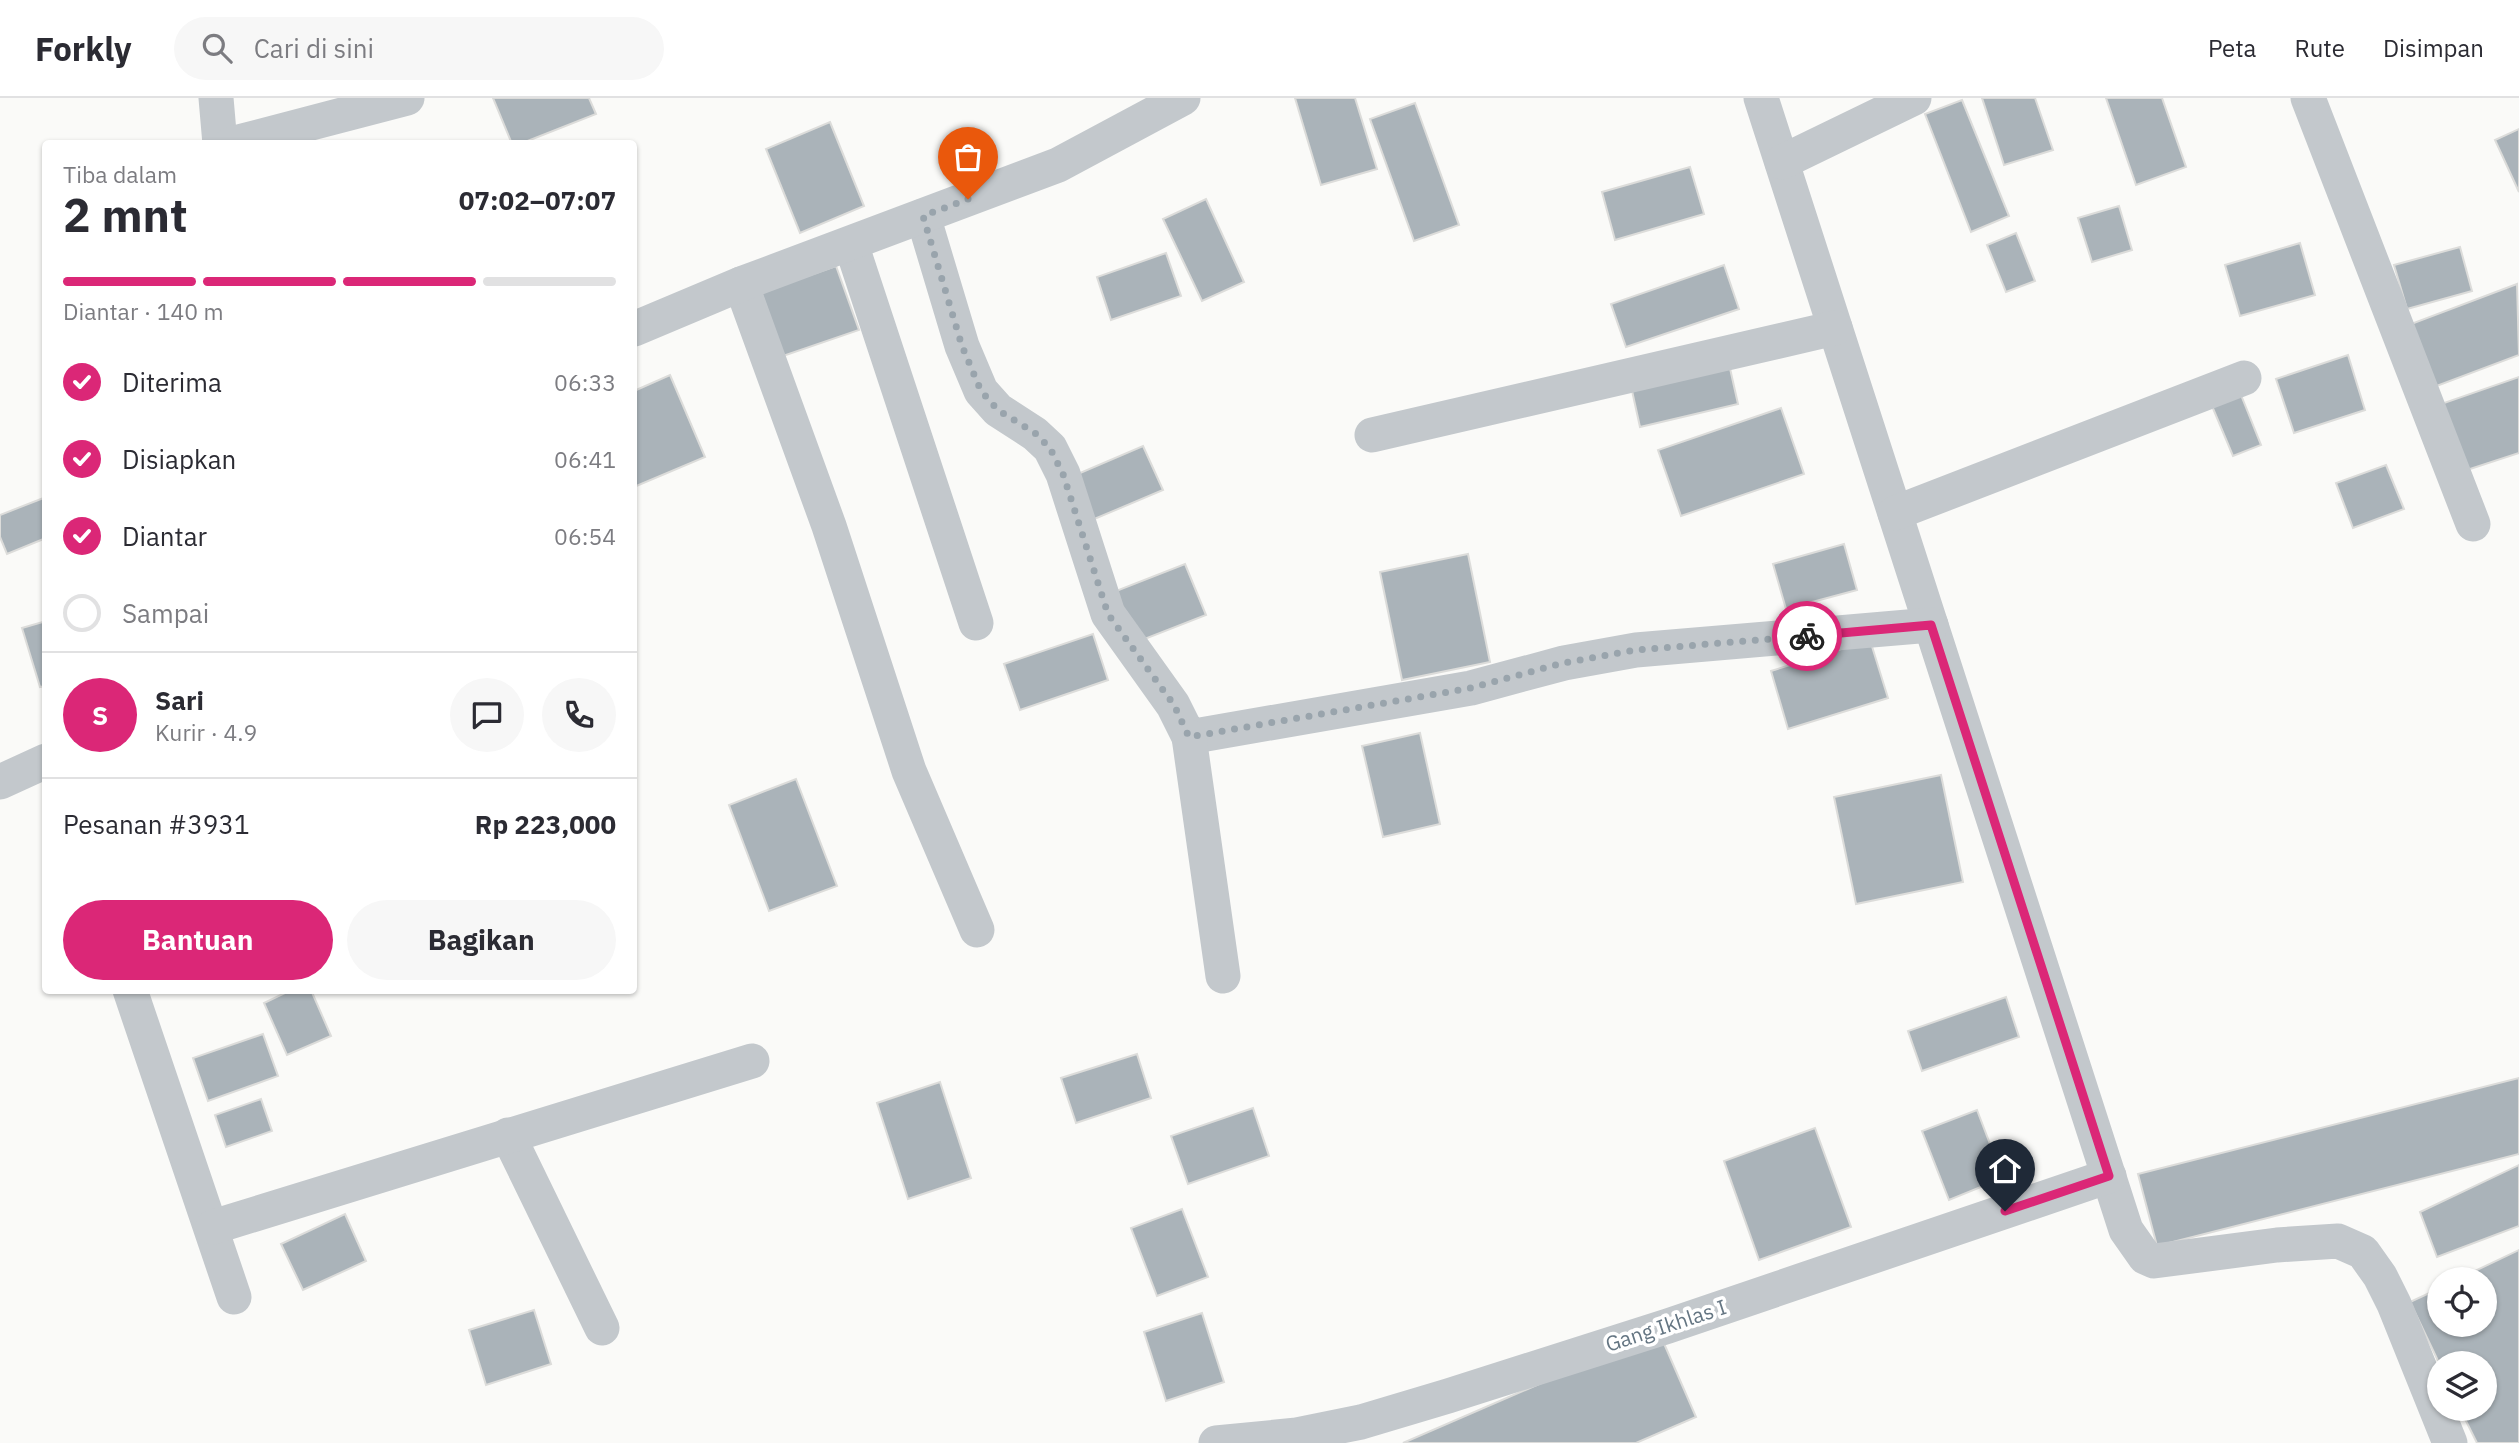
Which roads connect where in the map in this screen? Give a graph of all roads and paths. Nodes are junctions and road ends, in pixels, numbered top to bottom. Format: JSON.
{"nodes":[{"id":1,"x":216,"y":98,"type":"edge"},
{"id":2,"x":407,"y":98,"type":"edge"},
{"id":3,"x":1183,"y":98,"type":"edge"},
{"id":4,"x":1761,"y":98,"type":"edge"},
{"id":5,"x":1914,"y":98,"type":"edge"},
{"id":6,"x":2308,"y":98,"type":"edge"},
{"id":7,"x":220,"y":140,"type":"edge"},
{"id":8,"x":246,"y":140,"type":"edge"},
{"id":9,"x":1782,"y":162,"type":"junction"},
{"id":10,"x":923,"y":216,"type":"junction"},
{"id":11,"x":851,"y":244,"type":"junction"},
{"id":12,"x":741,"y":284,"type":"junction"},
{"id":13,"x":637,"y":327,"type":"edge"},
{"id":14,"x":1835,"y":328,"type":"junction"},
{"id":15,"x":2244,"y":378,"type":"dead end"},
{"id":16,"x":1372,"y":435,"type":"dead end"},
{"id":17,"x":1895,"y":513,"type":"junction"},
{"id":18,"x":2473,"y":524,"type":"dead end"},
{"id":19,"x":976,"y":623,"type":"dead end"},
{"id":20,"x":1931,"y":625,"type":"junction"},
{"id":21,"x":1189,"y":737,"type":"junction"},
{"id":22,"x":42,"y":763,"type":"edge"},
{"id":23,"x":0,"y":782,"type":"edge"},
{"id":24,"x":977,"y":930,"type":"dead end"},
{"id":25,"x":1223,"y":976,"type":"dead end"},
{"id":26,"x":131,"y":994,"type":"edge"},
{"id":27,"x":752,"y":1061,"type":"dead end"},
{"id":28,"x":508,"y":1135,"type":"junction"},
{"id":29,"x":2109,"y":1176,"type":"junction"},
{"id":30,"x":213,"y":1227,"type":"junction"},
{"id":31,"x":234,"y":1297,"type":"dead end"},
{"id":32,"x":602,"y":1328,"type":"dead end"},
{"id":33,"x":1216,"y":1443,"type":"edge"},
{"id":34,"x":2450,"y":1443,"type":"edge"}],
"edges":[{"from":1,"to":7,"type":"street"},
{"from":2,"to":8,"type":"street"},
{"from":3,"to":10,"type":"street"},
{"from":4,"to":9,"type":"street"},
{"from":5,"to":9,"type":"street"},
{"from":6,"to":18,"type":"street"},
{"from":9,"to":14,"type":"street"},
{"from":10,"to":11,"type":"street"},
{"from":10,"to":21,"type":"street"},
{"from":11,"to":12,"type":"street"},
{"from":11,"to":19,"type":"street"},
{"from":12,"to":13,"type":"street"},
{"from":12,"to":24,"type":"street"},
{"from":14,"to":16,"type":"street"},
{"from":14,"to":17,"type":"street"},
{"from":15,"to":17,"type":"street"},
{"from":17,"to":20,"type":"street"},
{"from":20,"to":21,"type":"street"},
{"from":20,"to":29,"type":"street"},
{"from":21,"to":25,"type":"street"},
{"from":22,"to":23,"type":"street"},
{"from":26,"to":30,"type":"street"},
{"from":27,"to":28,"type":"street"},
{"from":28,"to":30,"type":"street"},
{"from":28,"to":32,"type":"street"},
{"from":29,"to":33,"type":"street","name":"Gang Ikhlas I"},
{"from":29,"to":34,"type":"street"},
{"from":30,"to":31,"type":"street"}]}
